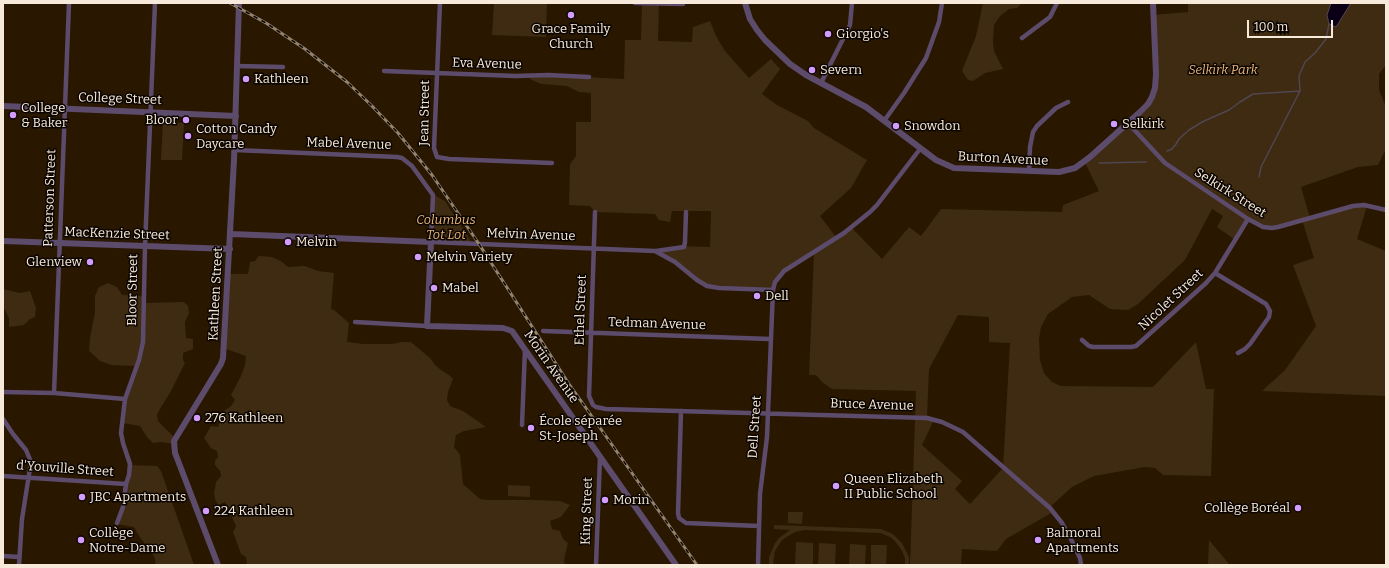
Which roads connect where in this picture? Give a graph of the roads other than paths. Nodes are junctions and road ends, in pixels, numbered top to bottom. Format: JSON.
{"nodes":[{"id":1,"x":69,"y":3,"type":"edge"},
{"id":2,"x":155,"y":3,"type":"edge"},
{"id":3,"x":239,"y":3,"type":"edge"},
{"id":4,"x":440,"y":3,"type":"edge"},
{"id":5,"x":635,"y":3,"type":"edge"},
{"id":6,"x":745,"y":3,"type":"edge"},
{"id":7,"x":852,"y":3,"type":"edge"},
{"id":8,"x":942,"y":3,"type":"edge"},
{"id":9,"x":1057,"y":3,"type":"edge"},
{"id":10,"x":1152,"y":3,"type":"edge"},
{"id":11,"x":683,"y":4,"type":"edge"},
{"id":12,"x":1022,"y":38,"type":"dead end"},
{"id":13,"x":237,"y":66,"type":"junction"},
{"id":14,"x":283,"y":67,"type":"dead end"},
{"id":15,"x":384,"y":71,"type":"dead end"},
{"id":16,"x":437,"y":74,"type":"junction"},
{"id":17,"x":589,"y":77,"type":"dead end"},
{"id":18,"x":821,"y":83,"type":"junction"},
{"id":19,"x":1068,"y":102,"type":"dead end"},
{"id":20,"x":3,"y":106,"type":"edge"},
{"id":21,"x":64,"y":108,"type":"junction"},
{"id":22,"x":151,"y":111,"type":"junction"},
{"id":23,"x":236,"y":116,"type":"junction"},
{"id":24,"x":884,"y":121,"type":"junction"},
{"id":25,"x":1128,"y":123,"type":"junction"},
{"id":26,"x":920,"y":149,"type":"junction"},
{"id":27,"x":235,"y":150,"type":"junction"},
{"id":28,"x":552,"y":163,"type":"dead end"},
{"id":29,"x":1029,"y":171,"type":"junction"},
{"id":30,"x":1386,"y":210,"type":"edge"},
{"id":31,"x":595,"y":212,"type":"dead end"},
{"id":32,"x":686,"y":212,"type":"dead end"},
{"id":33,"x":1248,"y":219,"type":"junction"},
{"id":34,"x":231,"y":234,"type":"junction"},
{"id":35,"x":3,"y":241,"type":"edge"},
{"id":36,"x":431,"y":242,"type":"junction"},
{"id":37,"x":60,"y":243,"type":"junction"},
{"id":38,"x":145,"y":246,"type":"junction"},
{"id":39,"x":595,"y":248,"type":"junction"},
{"id":40,"x":230,"y":249,"type":"junction"},
{"id":41,"x":655,"y":251,"type":"junction"},
{"id":42,"x":1215,"y":273,"type":"junction"},
{"id":43,"x":773,"y":290,"type":"junction"},
{"id":44,"x":355,"y":322,"type":"dead end"},
{"id":45,"x":427,"y":326,"type":"junction"},
{"id":46,"x":543,"y":331,"type":"dead end"},
{"id":47,"x":591,"y":332,"type":"junction"},
{"id":48,"x":770,"y":339,"type":"junction"},
{"id":49,"x":1082,"y":340,"type":"dead end"},
{"id":50,"x":525,"y":349,"type":"junction"},
{"id":51,"x":1238,"y":353,"type":"dead end"},
{"id":52,"x":3,"y":392,"type":"edge"},
{"id":53,"x":54,"y":393,"type":"junction"},
{"id":54,"x":125,"y":399,"type":"junction"},
{"id":55,"x":596,"y":407,"type":"joint"},
{"id":56,"x":681,"y":411,"type":"junction"},
{"id":57,"x":768,"y":413,"type":"junction"},
{"id":58,"x":3,"y":419,"type":"edge"},
{"id":59,"x":522,"y":425,"type":"dead end"},
{"id":60,"x":600,"y":457,"type":"junction"},
{"id":61,"x":3,"y":476,"type":"edge"},
{"id":62,"x":29,"y":477,"type":"junction"},
{"id":63,"x":126,"y":484,"type":"junction"},
{"id":64,"x":116,"y":523,"type":"dead end"},
{"id":65,"x":759,"y":526,"type":"junction"},
{"id":66,"x":3,"y":556,"type":"edge"},
{"id":67,"x":19,"y":557,"type":"junction"},
{"id":68,"x":19,"y":565,"type":"edge"},
{"id":69,"x":218,"y":565,"type":"edge"},
{"id":70,"x":596,"y":565,"type":"edge"},
{"id":71,"x":676,"y":565,"type":"edge"},
{"id":72,"x":758,"y":565,"type":"edge"},
{"id":73,"x":1081,"y":565,"type":"edge"}],
"edges":[{"from":1,"to":21,"type":"street","name":"Patterson Street"},
{"from":2,"to":22,"type":"street","name":"Bloor Street"},
{"from":3,"to":13,"type":"street","name":"Kathleen Street"},
{"from":4,"to":16,"type":"street","name":"Jean Street"},
{"from":5,"to":11,"type":"street"},
{"from":6,"to":18,"type":"street","name":"Burton Avenue"},
{"from":7,"to":18,"type":"street"},
{"from":8,"to":24,"type":"street"},
{"from":9,"to":12,"type":"street"},
{"from":10,"to":25,"type":"street","name":"Burton Avenue"},
{"from":13,"to":14,"type":"street"},
{"from":13,"to":23,"type":"street","name":"Kathleen Street"},
{"from":15,"to":16,"type":"street","name":"Eva Avenue"},
{"from":16,"to":17,"type":"street","name":"Eva Avenue"},
{"from":16,"to":28,"type":"street","name":"Jean Street"},
{"from":18,"to":24,"type":"street","name":"Burton Avenue"},
{"from":19,"to":29,"type":"street"},
{"from":20,"to":21,"type":"street","name":"College Street"},
{"from":21,"to":22,"type":"street","name":"College Street"},
{"from":21,"to":37,"type":"street","name":"Patterson Street"},
{"from":22,"to":23,"type":"street","name":"College Street"},
{"from":22,"to":38,"type":"street","name":"Bloor Street"},
{"from":23,"to":27,"type":"street","name":"Kathleen Street"},
{"from":24,"to":26,"type":"street","name":"Burton Avenue"},
{"from":25,"to":29,"type":"street","name":"Burton Avenue"},
{"from":25,"to":33,"type":"street","name":"Selkirk Street"},
{"from":26,"to":29,"type":"street","name":"Burton Avenue"},
{"from":26,"to":43,"type":"street"},
{"from":27,"to":34,"type":"street","name":"Kathleen Street"},
{"from":27,"to":36,"type":"street","name":"Mabel Avenue"},
{"from":30,"to":33,"type":"street","name":"Selkirk Street"},
{"from":31,"to":39,"type":"street","name":"Ethel Street"},
{"from":32,"to":41,"type":"street"},
{"from":33,"to":42,"type":"street","name":"Nicolet Street"},
{"from":34,"to":36,"type":"street","name":"Melvin Avenue"},
{"from":34,"to":40,"type":"street","name":"Kathleen Street"},
{"from":35,"to":37,"type":"street","name":"MacKenzie Street"},
{"from":36,"to":39,"type":"street","name":"Melvin Avenue"},
{"from":36,"to":45,"type":"street","name":"Mabel Avenue"},
{"from":37,"to":38,"type":"street","name":"MacKenzie Street"},
{"from":37,"to":53,"type":"street","name":"Patterson Street"},
{"from":38,"to":40,"type":"street","name":"MacKenzie Street"},
{"from":38,"to":54,"type":"street","name":"Bloor Street"},
{"from":39,"to":41,"type":"street","name":"Melvin Avenue"},
{"from":39,"to":47,"type":"street","name":"Ethel Street"},
{"from":40,"to":69,"type":"street","name":"Kathleen Street"},
{"from":41,"to":43,"type":"street","name":"Melvin Avenue"},
{"from":42,"to":49,"type":"street","name":"Nicolet Street"},
{"from":42,"to":51,"type":"street"},
{"from":43,"to":48,"type":"street","name":"Dell Street"},
{"from":44,"to":45,"type":"street","name":"Morin Avenue"},
{"from":45,"to":50,"type":"street","name":"Morin Avenue"},
{"from":46,"to":47,"type":"street","name":"Tedman Avenue"},
{"from":47,"to":48,"type":"street","name":"Tedman Avenue"},
{"from":47,"to":55,"type":"street","name":"Ethel Street"},
{"from":48,"to":57,"type":"street","name":"Dell Street"},
{"from":50,"to":59,"type":"street"},
{"from":50,"to":60,"type":"street","name":"Morin Avenue"},
{"from":52,"to":53,"type":"street"},
{"from":53,"to":54,"type":"street"},
{"from":54,"to":63,"type":"street","name":"Bloor Street"},
{"from":55,"to":56,"type":"street","name":"Bruce Avenue"},
{"from":56,"to":57,"type":"street","name":"Bruce Avenue"},
{"from":56,"to":65,"type":"street"},
{"from":57,"to":65,"type":"street","name":"Dell Street"},
{"from":57,"to":73,"type":"street","name":"Bruce Avenue"},
{"from":58,"to":62,"type":"street"},
{"from":60,"to":70,"type":"street","name":"King Street"},
{"from":60,"to":71,"type":"street","name":"Morin Avenue"},
{"from":61,"to":62,"type":"street","name":"d'Youville Street"},
{"from":62,"to":63,"type":"street","name":"d'Youville Street"},
{"from":62,"to":67,"type":"street"},
{"from":63,"to":64,"type":"street","name":"Bloor Street"},
{"from":65,"to":72,"type":"street","name":"Dell Street"},
{"from":66,"to":67,"type":"street"},
{"from":67,"to":68,"type":"street"}]}
